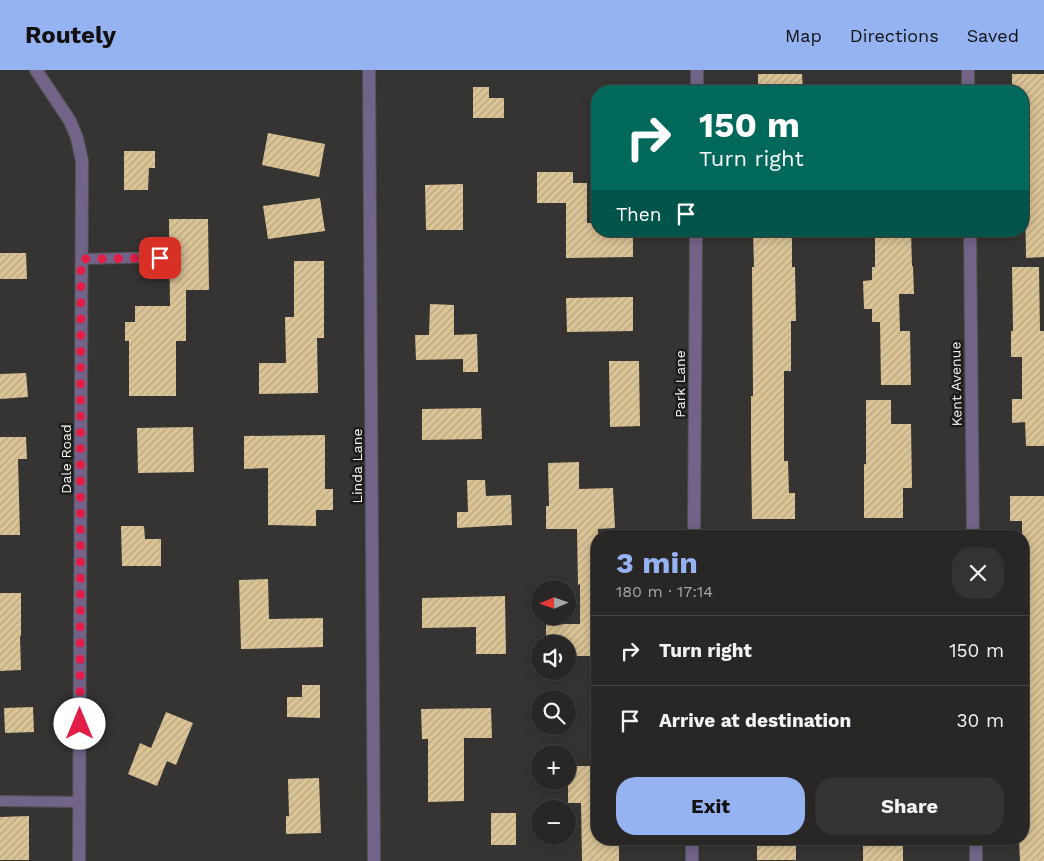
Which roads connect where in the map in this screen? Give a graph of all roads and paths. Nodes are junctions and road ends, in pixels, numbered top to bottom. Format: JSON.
{"nodes":[{"id":1,"x":36,"y":70,"type":"edge"},
{"id":2,"x":369,"y":70,"type":"edge"},
{"id":3,"x":697,"y":70,"type":"edge"},
{"id":4,"x":968,"y":70,"type":"edge"},
{"id":5,"x":696,"y":85,"type":"edge"},
{"id":6,"x":968,"y":85,"type":"edge"},
{"id":7,"x":696,"y":237,"type":"edge"},
{"id":8,"x":970,"y":237,"type":"edge"},
{"id":9,"x":160,"y":258,"type":"dead end"},
{"id":10,"x":81,"y":259,"type":"junction"},
{"id":11,"x":694,"y":530,"type":"edge"},
{"id":12,"x":973,"y":530,"type":"edge"},
{"id":13,"x":0,"y":801,"type":"edge"},
{"id":14,"x":80,"y":802,"type":"junction"},
{"id":15,"x":692,"y":845,"type":"edge"},
{"id":16,"x":976,"y":845,"type":"edge"},
{"id":17,"x":79,"y":861,"type":"edge"},
{"id":18,"x":374,"y":861,"type":"edge"},
{"id":19,"x":692,"y":861,"type":"edge"},
{"id":20,"x":976,"y":861,"type":"edge"}],
"edges":[{"from":1,"to":10,"type":"street","name":"Dale Road"},
{"from":2,"to":18,"type":"street","name":"Linda Lane"},
{"from":3,"to":5,"type":"street"},
{"from":4,"to":6,"type":"street"},
{"from":7,"to":11,"type":"street","name":"Park Lane"},
{"from":8,"to":12,"type":"street","name":"Kent Avenue"},
{"from":9,"to":10,"type":"lane"},
{"from":10,"to":14,"type":"street","name":"Dale Road"},
{"from":13,"to":14,"type":"lane"},
{"from":14,"to":17,"type":"street","name":"Dale Road"},
{"from":15,"to":19,"type":"street"},
{"from":16,"to":20,"type":"street"}]}
